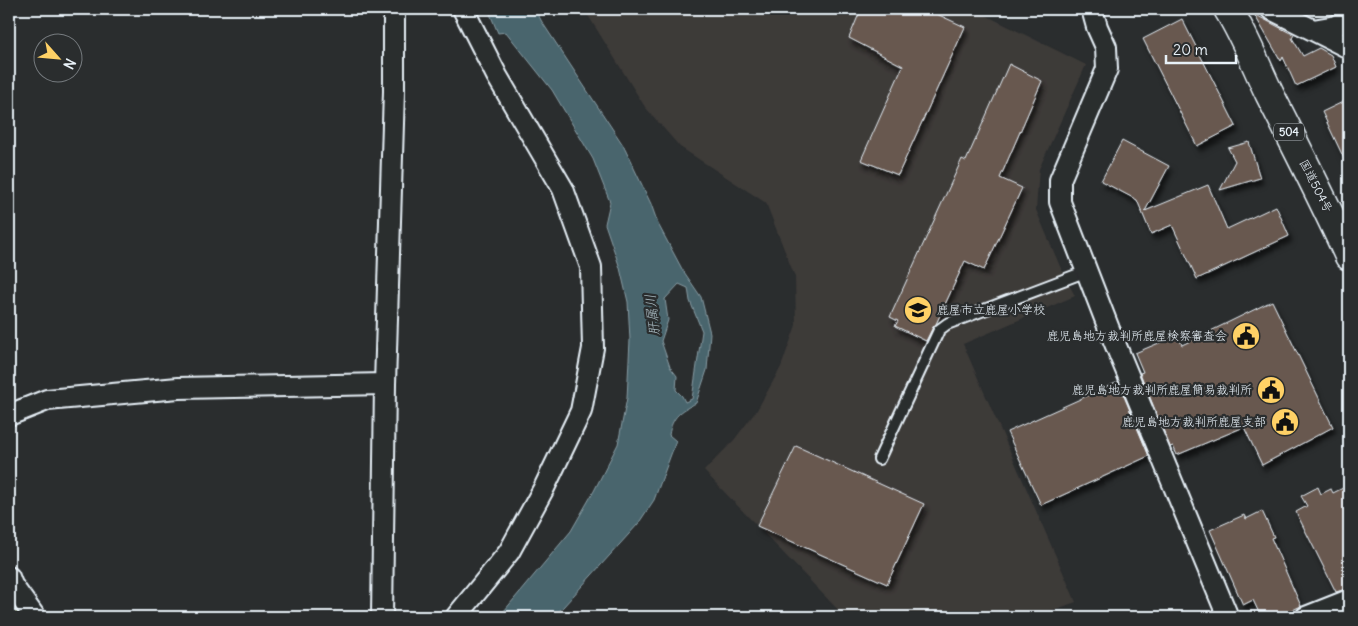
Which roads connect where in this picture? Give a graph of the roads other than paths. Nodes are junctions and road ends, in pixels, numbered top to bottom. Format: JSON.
{"nodes":[{"id":1,"x":394,"y":9,"type":"edge"},
{"id":2,"x":463,"y":9,"type":"edge"},
{"id":3,"x":1092,"y":9,"type":"edge"},
{"id":4,"x":1228,"y":9,"type":"edge"},
{"id":5,"x":1271,"y":9,"type":"edge"},
{"id":6,"x":1349,"y":17,"type":"edge"},
{"id":7,"x":1313,"y":30,"type":"junction"},
{"id":8,"x":1349,"y":48,"type":"edge"},
{"id":9,"x":1349,"y":256,"type":"edge"},
{"id":10,"x":1087,"y":271,"type":"junction"},
{"id":11,"x":385,"y":384,"type":"junction"},
{"id":12,"x":9,"y":415,"type":"edge"},
{"id":13,"x":879,"y":459,"type":"dead end"},
{"id":14,"x":9,"y":577,"type":"edge"},
{"id":15,"x":1349,"y":600,"type":"edge"},
{"id":16,"x":35,"y":617,"type":"edge"},
{"id":17,"x":382,"y":617,"type":"edge"},
{"id":18,"x":456,"y":617,"type":"edge"},
{"id":19,"x":1228,"y":617,"type":"edge"},
{"id":20,"x":1306,"y":617,"type":"edge"}],
"edges":[{"from":1,"to":11,"type":"street"},
{"from":2,"to":18,"type":"street"},
{"from":3,"to":10,"type":"street"},
{"from":4,"to":9,"type":"highway","name":"国道504号","number":"504"},
{"from":5,"to":7,"type":"street"},
{"from":6,"to":7,"type":"street"},
{"from":7,"to":8,"type":"street"},
{"from":10,"to":13,"type":"lane"},
{"from":10,"to":19,"type":"street"},
{"from":11,"to":12,"type":"street"},
{"from":11,"to":17,"type":"street"},
{"from":14,"to":16,"type":"street"},
{"from":15,"to":20,"type":"street"}]}
